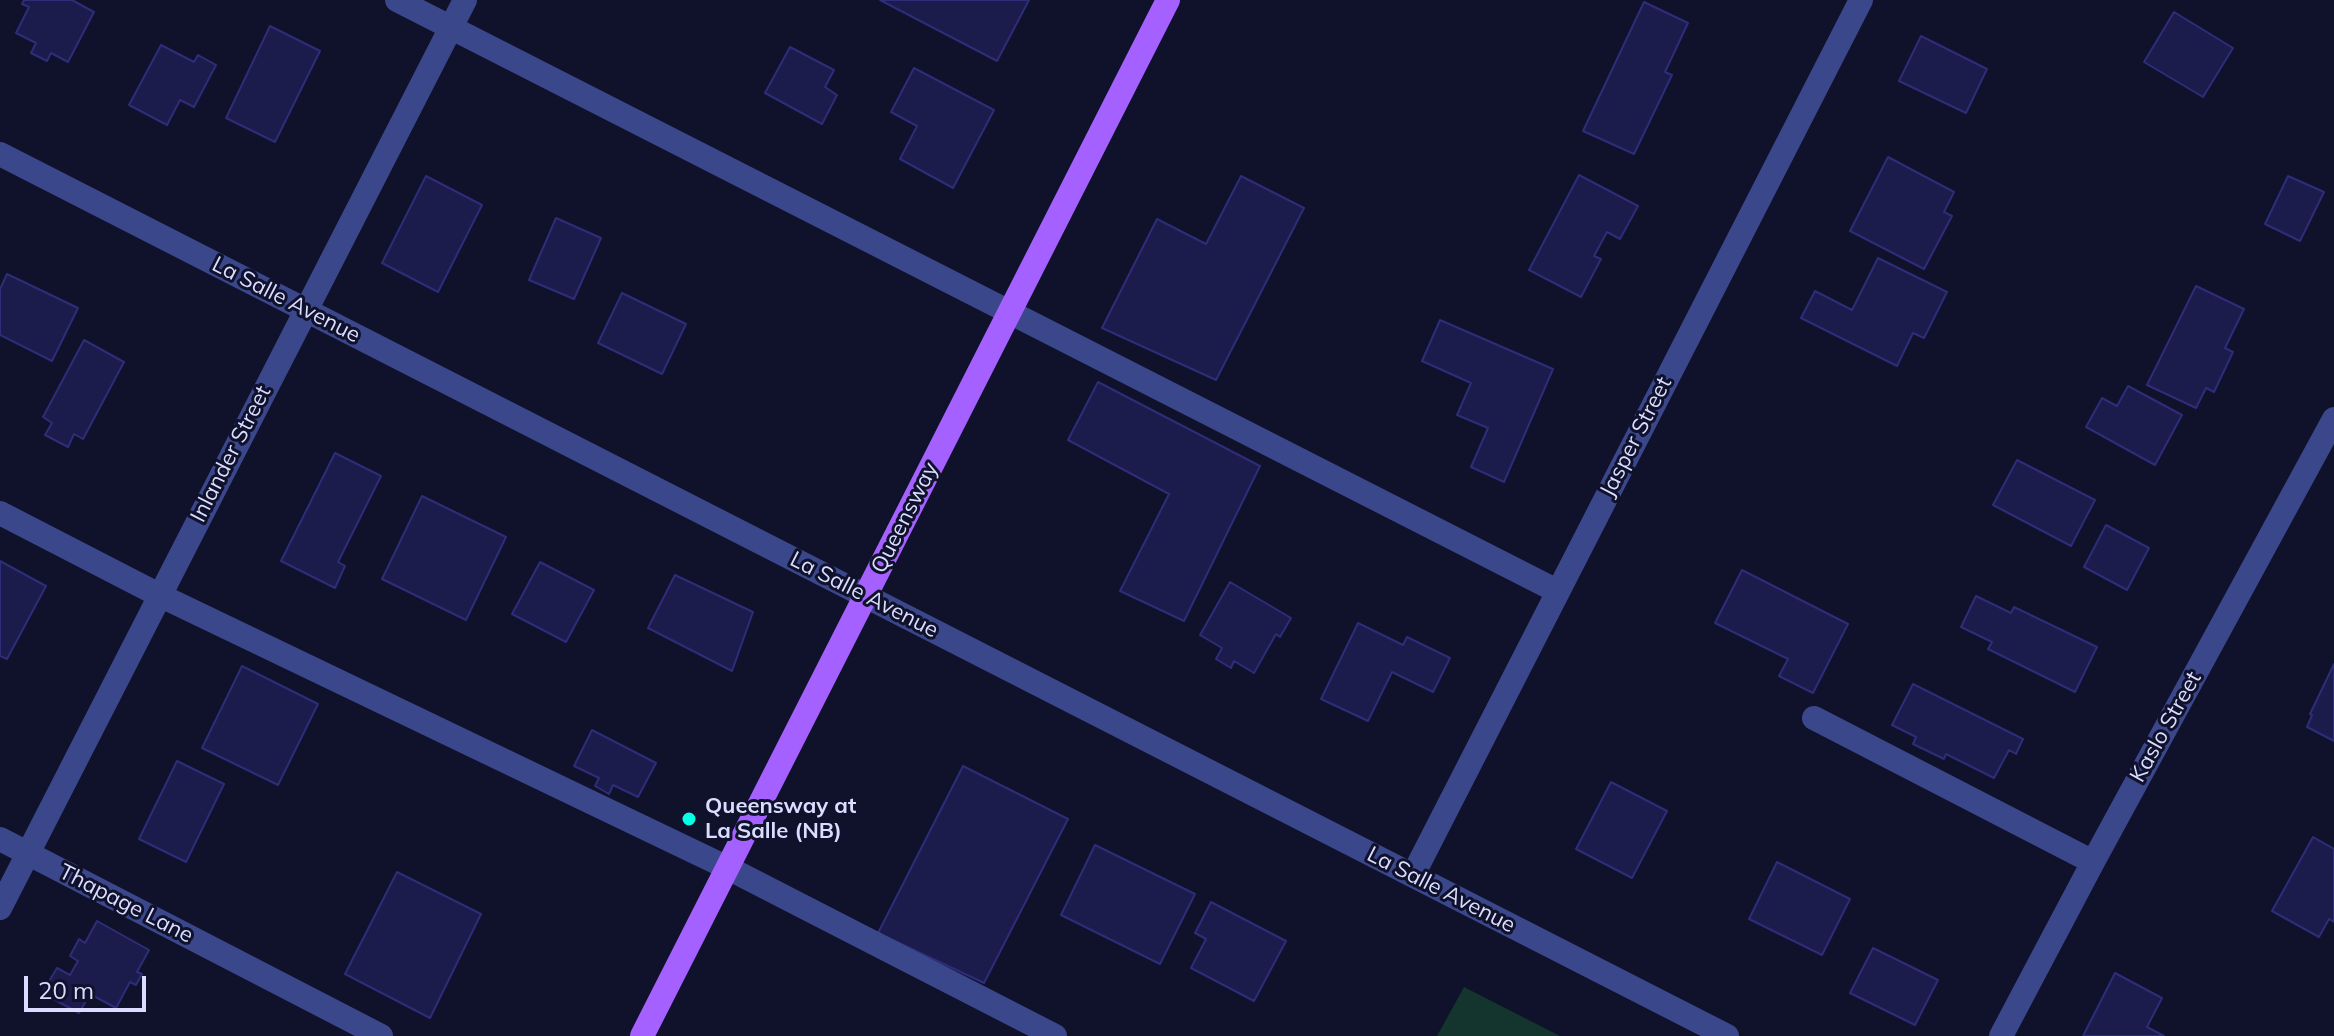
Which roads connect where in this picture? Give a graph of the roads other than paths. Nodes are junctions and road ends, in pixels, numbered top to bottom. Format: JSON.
{"nodes":[{"id":1,"x":397,"y":0,"type":"edge"},
{"id":2,"x":465,"y":0,"type":"edge"},
{"id":3,"x":1168,"y":0,"type":"edge"},
{"id":4,"x":1861,"y":0,"type":"edge"},
{"id":5,"x":452,"y":27,"type":"junction"},
{"id":6,"x":0,"y":154,"type":"edge"},
{"id":7,"x":305,"y":310,"type":"junction"},
{"id":8,"x":1010,"y":311,"type":"junction"},
{"id":9,"x":2334,"y":419,"type":"edge"},
{"id":10,"x":0,"y":513,"type":"edge"},
{"id":11,"x":1557,"y":591,"type":"junction"},
{"id":12,"x":159,"y":595,"type":"junction"},
{"id":13,"x":866,"y":596,"type":"junction"},
{"id":14,"x":1814,"y":718,"type":"dead end"},
{"id":15,"x":0,"y":839,"type":"edge"},
{"id":16,"x":28,"y":854,"type":"junction"},
{"id":17,"x":2093,"y":862,"type":"junction"},
{"id":18,"x":728,"y":868,"type":"junction"},
{"id":19,"x":1413,"y":875,"type":"junction"},
{"id":20,"x":0,"y":908,"type":"edge"},
{"id":21,"x":381,"y":1036,"type":"edge"},
{"id":22,"x":642,"y":1036,"type":"edge"},
{"id":23,"x":1055,"y":1036,"type":"edge"},
{"id":24,"x":1727,"y":1036,"type":"edge"},
{"id":25,"x":2001,"y":1036,"type":"edge"}],
"edges":[{"from":1,"to":5,"type":"street"},
{"from":2,"to":5,"type":"street","name":"Inlander Street"},
{"from":3,"to":8,"type":"main road","name":"Queensway"},
{"from":4,"to":11,"type":"street","name":"Jasper Street"},
{"from":5,"to":7,"type":"street","name":"Inlander Street"},
{"from":5,"to":8,"type":"street"},
{"from":6,"to":7,"type":"street","name":"La Salle Avenue"},
{"from":7,"to":12,"type":"street","name":"Inlander Street"},
{"from":7,"to":13,"type":"street","name":"La Salle Avenue"},
{"from":8,"to":11,"type":"street"},
{"from":8,"to":13,"type":"main road","name":"Queensway"},
{"from":9,"to":17,"type":"street","name":"Kaslo Street"},
{"from":10,"to":12,"type":"street"},
{"from":11,"to":19,"type":"street","name":"Jasper Street"},
{"from":12,"to":16,"type":"street","name":"Inlander Street"},
{"from":12,"to":18,"type":"street"},
{"from":13,"to":18,"type":"main road","name":"Queensway"},
{"from":13,"to":19,"type":"street","name":"La Salle Avenue"},
{"from":14,"to":17,"type":"street"},
{"from":15,"to":16,"type":"street","name":"Thapage Lane"},
{"from":16,"to":20,"type":"street","name":"Inlander Street"},
{"from":16,"to":21,"type":"street","name":"Thapage Lane"},
{"from":17,"to":25,"type":"street","name":"Kaslo Street"},
{"from":18,"to":22,"type":"main road","name":"Queensway"},
{"from":18,"to":23,"type":"street"},
{"from":19,"to":24,"type":"street","name":"La Salle Avenue"}]}
